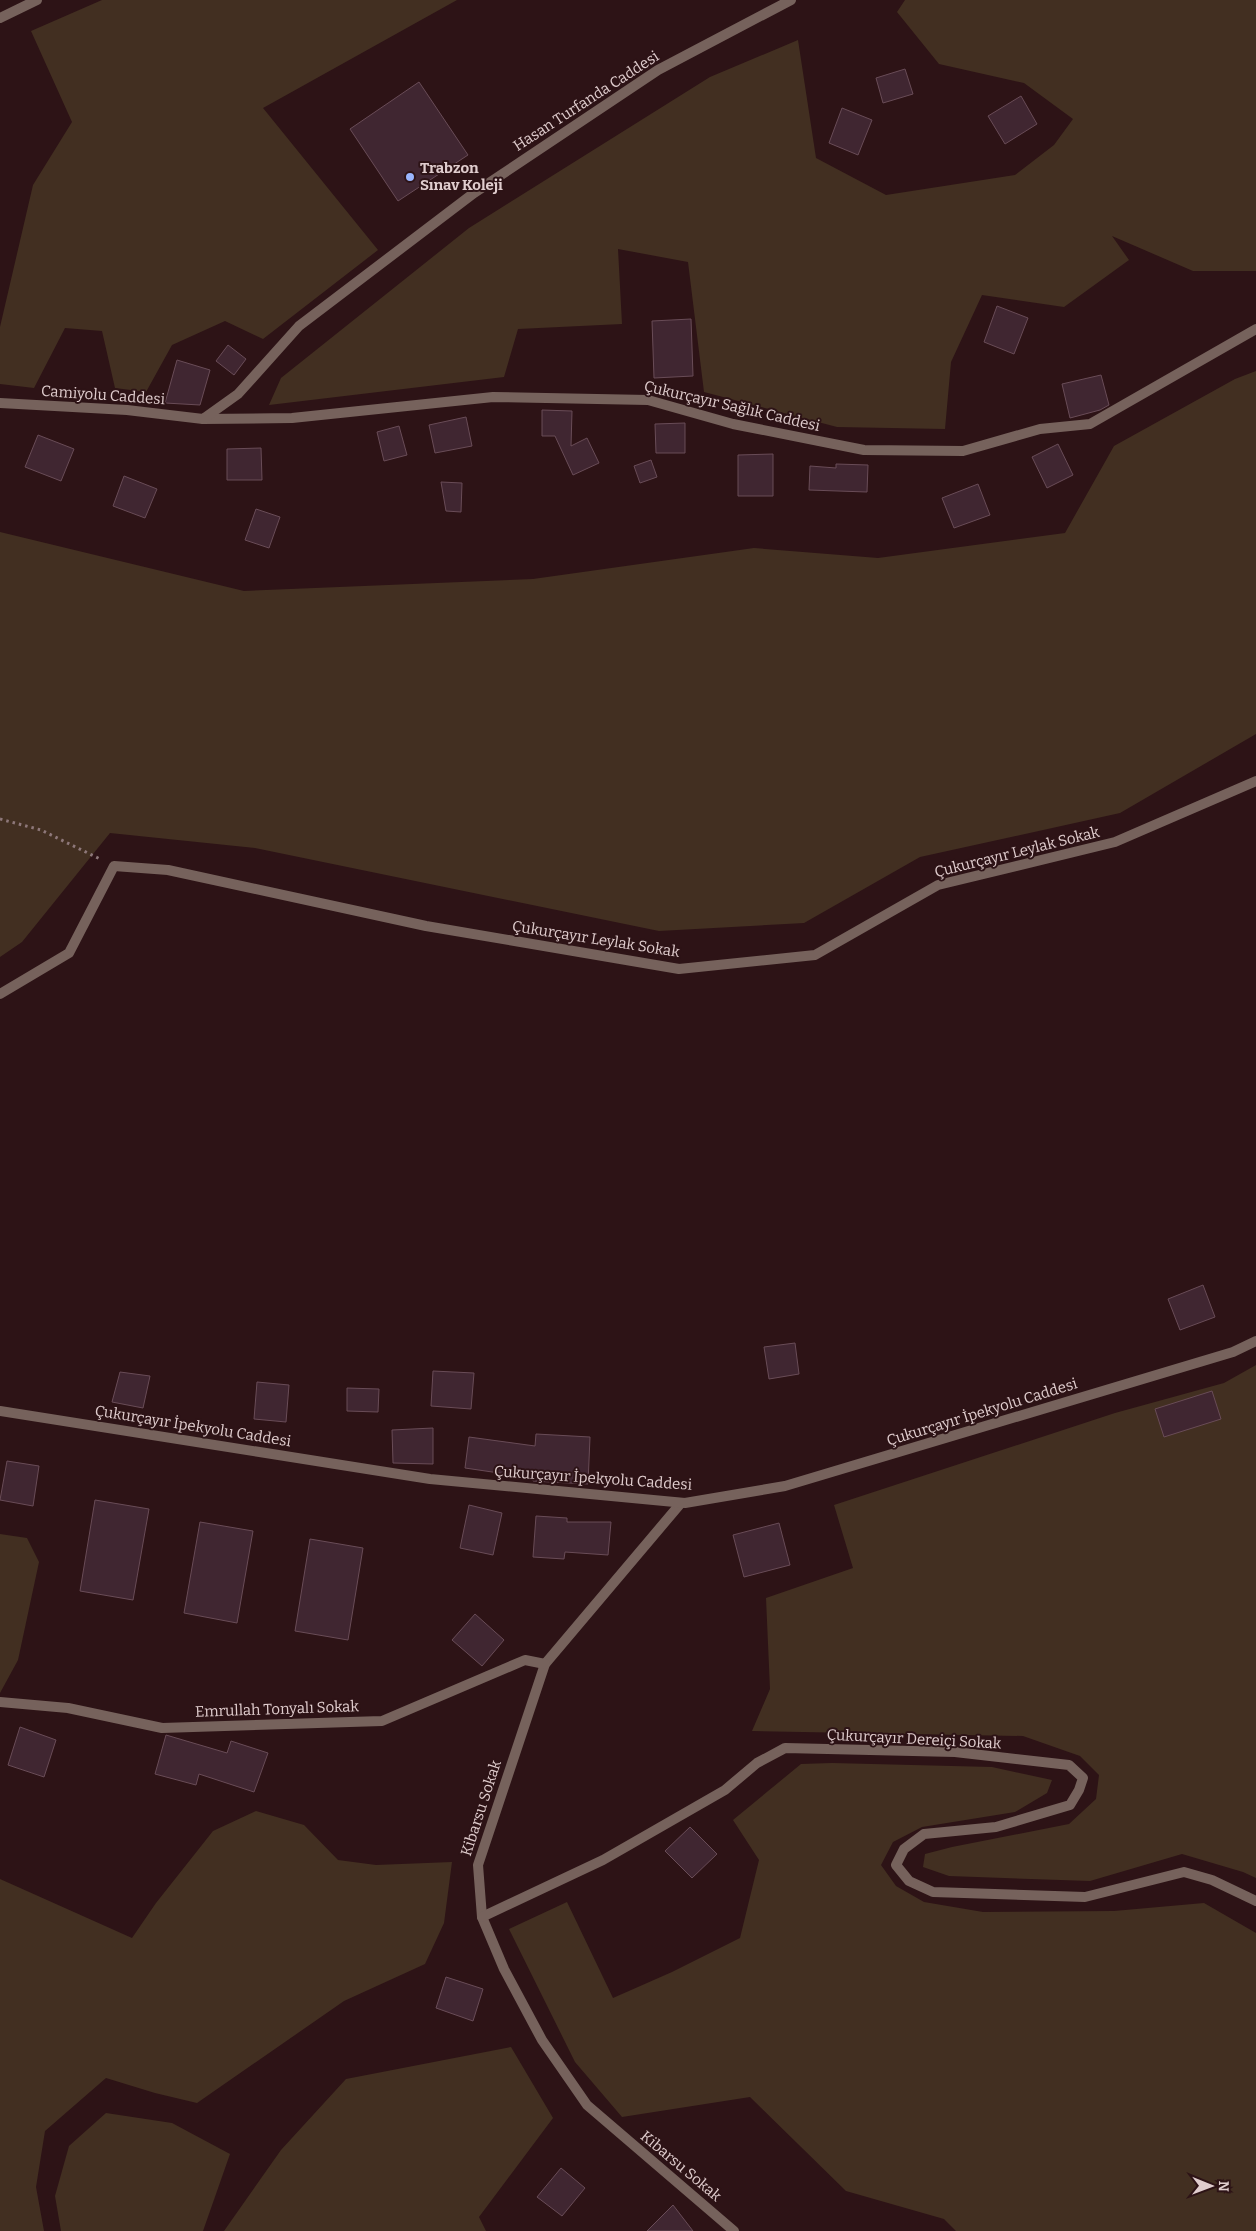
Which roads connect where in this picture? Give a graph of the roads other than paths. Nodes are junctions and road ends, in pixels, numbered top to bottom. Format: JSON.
{"nodes":[{"id":1,"x":36,"y":0,"type":"edge"},
{"id":2,"x":791,"y":0,"type":"edge"},
{"id":3,"x":0,"y":18,"type":"edge"},
{"id":4,"x":1256,"y":329,"type":"edge"},
{"id":5,"x":0,"y":403,"type":"edge"},
{"id":6,"x":203,"y":419,"type":"junction"},
{"id":7,"x":1256,"y":781,"type":"edge"},
{"id":8,"x":0,"y":994,"type":"edge"},
{"id":9,"x":1256,"y":1340,"type":"edge"},
{"id":10,"x":0,"y":1411,"type":"edge"},
{"id":11,"x":681,"y":1503,"type":"junction"},
{"id":12,"x":545,"y":1664,"type":"junction"},
{"id":13,"x":0,"y":1702,"type":"edge"},
{"id":14,"x":1256,"y":1901,"type":"edge"},
{"id":15,"x":482,"y":1917,"type":"junction"},
{"id":16,"x":734,"y":2231,"type":"edge"}],
"edges":[{"from":1,"to":3,"type":"street"},
{"from":2,"to":6,"type":"street","name":"Hasan Turfanda Caddesi"},
{"from":4,"to":6,"type":"street","name":"Çukurçayır Sağlık Caddesi"},
{"from":5,"to":6,"type":"street","name":"Camiyolu Caddesi"},
{"from":7,"to":8,"type":"street","name":"Çukurçayır Leylak Sokak"},
{"from":9,"to":11,"type":"street","name":"Çukurçayır İpekyolu Caddesi"},
{"from":10,"to":11,"type":"street","name":"Çukurçayır İpekyolu Caddesi"},
{"from":11,"to":12,"type":"street","name":"Kibarsu Sokak"},
{"from":12,"to":13,"type":"street","name":"Emrullah Tonyalı Sokak"},
{"from":12,"to":15,"type":"street","name":"Kibarsu Sokak"},
{"from":14,"to":15,"type":"street","name":"Çukurçayır Dereiçi Sokak"},
{"from":15,"to":16,"type":"street","name":"Kibarsu Sokak"}]}
